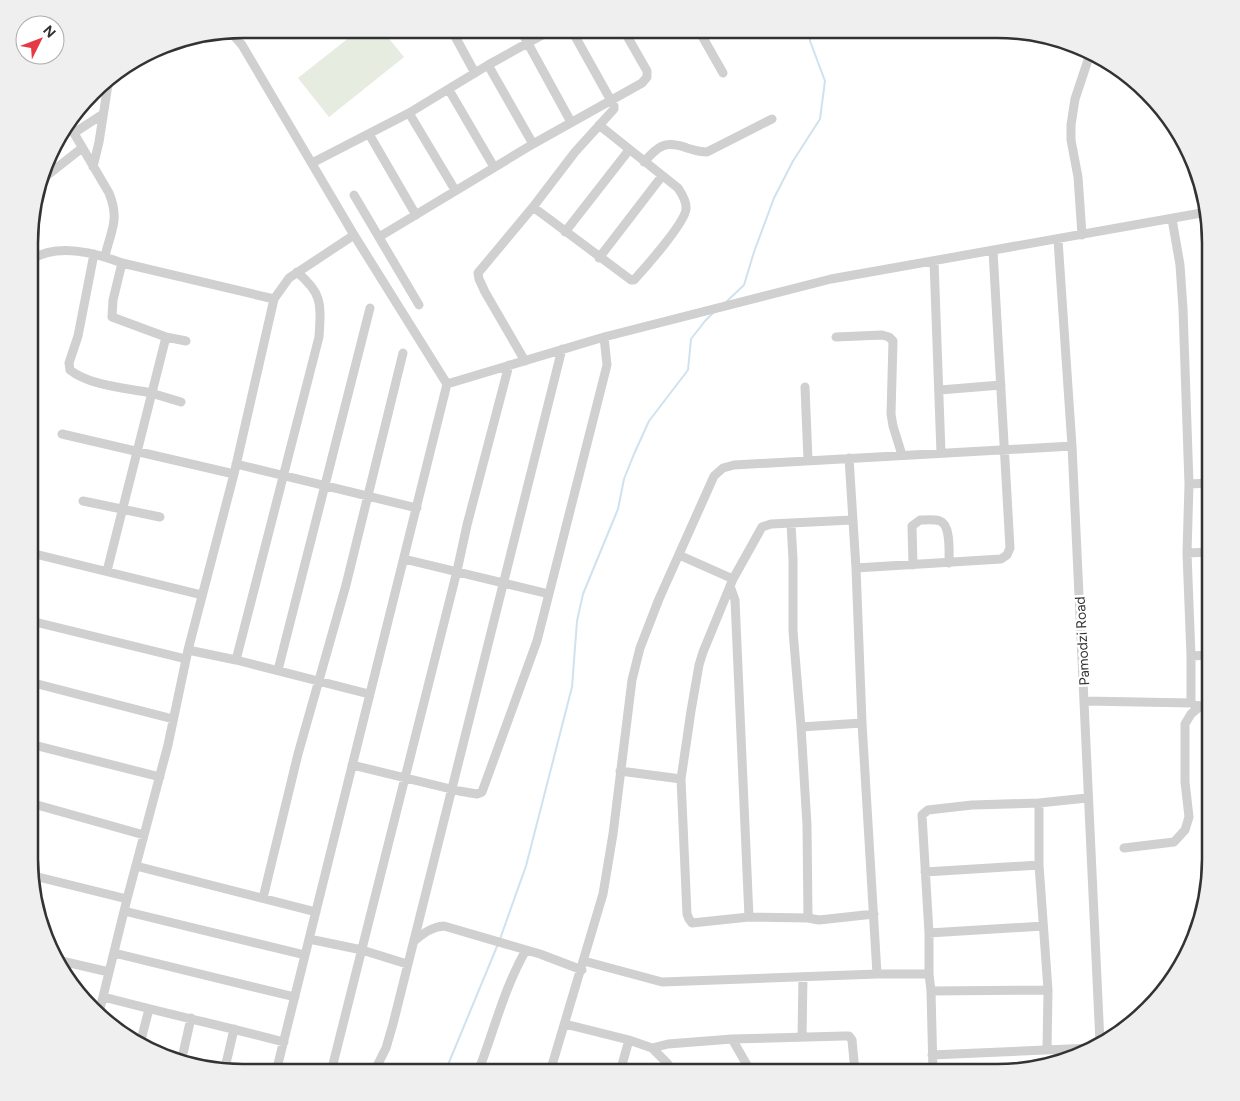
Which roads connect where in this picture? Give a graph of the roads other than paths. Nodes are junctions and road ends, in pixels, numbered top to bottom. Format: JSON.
{"nodes":[{"id":1,"x":236,"y":38,"type":"edge"},
{"id":2,"x":456,"y":38,"type":"edge"},
{"id":3,"x":524,"y":38,"type":"edge"},
{"id":4,"x":536,"y":38,"type":"edge"},
{"id":5,"x":576,"y":38,"type":"edge"},
{"id":6,"x":628,"y":38,"type":"edge"},
{"id":7,"x":703,"y":38,"type":"edge"},
{"id":8,"x":527,"y":43,"type":"junction"},
{"id":9,"x":1088,"y":59,"type":"edge"},
{"id":10,"x":488,"y":65,"type":"junction"},
{"id":11,"x":475,"y":73,"type":"junction"},
{"id":12,"x":723,"y":73,"type":"dead end"},
{"id":13,"x":107,"y":88,"type":"edge"},
{"id":14,"x":448,"y":90,"type":"junction"},
{"id":15,"x":611,"y":101,"type":"junction"},
{"id":16,"x":409,"y":113,"type":"junction"},
{"id":17,"x":103,"y":114,"type":"junction"},
{"id":18,"x":772,"y":120,"type":"dead end"},
{"id":19,"x":571,"y":122,"type":"junction"},
{"id":20,"x":599,"y":125,"type":"junction"},
{"id":21,"x":72,"y":129,"type":"edge"},
{"id":22,"x":74,"y":133,"type":"junction"},
{"id":23,"x":369,"y":134,"type":"junction"},
{"id":24,"x":533,"y":144,"type":"junction"},
{"id":25,"x":82,"y":148,"type":"junction"},
{"id":26,"x":630,"y":150,"type":"junction"},
{"id":27,"x":644,"y":162,"type":"junction"},
{"id":28,"x":312,"y":164,"type":"junction"},
{"id":29,"x":93,"y":167,"type":"junction"},
{"id":30,"x":494,"y":167,"type":"junction"},
{"id":31,"x":49,"y":175,"type":"edge"},
{"id":32,"x":662,"y":176,"type":"junction"},
{"id":33,"x":455,"y":190,"type":"junction"},
{"id":34,"x":354,"y":195,"type":"dead end"},
{"id":35,"x":533,"y":207,"type":"junction"},
{"id":36,"x":1201,"y":213,"type":"edge"},
{"id":37,"x":416,"y":215,"type":"junction"},
{"id":38,"x":1172,"y":219,"type":"junction"},
{"id":39,"x":565,"y":232,"type":"junction"},
{"id":40,"x":1082,"y":235,"type":"junction"},
{"id":41,"x":354,"y":236,"type":"junction"},
{"id":42,"x":379,"y":237,"type":"junction"},
{"id":43,"x":1058,"y":240,"type":"junction"},
{"id":44,"x":994,"y":251,"type":"junction"},
{"id":45,"x":38,"y":254,"type":"edge"},
{"id":46,"x":94,"y":254,"type":"junction"},
{"id":47,"x":105,"y":256,"type":"junction"},
{"id":48,"x":599,"y":258,"type":"junction"},
{"id":49,"x":934,"y":261,"type":"junction"},
{"id":50,"x":122,"y":263,"type":"junction"},
{"id":51,"x":297,"y":272,"type":"junction"},
{"id":52,"x":274,"y":299,"type":"junction"},
{"id":53,"x":419,"y":305,"type":"dead end"},
{"id":54,"x":370,"y":308,"type":"dead end"},
{"id":55,"x":166,"y":336,"type":"junction"},
{"id":56,"x":604,"y":337,"type":"junction"},
{"id":57,"x":836,"y":337,"type":"dead end"},
{"id":58,"x":186,"y":341,"type":"dead end"},
{"id":59,"x":562,"y":349,"type":"junction"},
{"id":60,"x":404,"y":354,"type":"dead end"},
{"id":61,"x":525,"y":361,"type":"junction"},
{"id":62,"x":509,"y":365,"type":"junction"},
{"id":63,"x":447,"y":384,"type":"junction"},
{"id":64,"x":1001,"y":385,"type":"junction"},
{"id":65,"x":805,"y":387,"type":"dead end"},
{"id":66,"x":940,"y":390,"type":"junction"},
{"id":67,"x":152,"y":394,"type":"junction"},
{"id":68,"x":181,"y":402,"type":"dead end"},
{"id":69,"x":62,"y":434,"type":"dead end"},
{"id":70,"x":1072,"y":446,"type":"junction"},
{"id":71,"x":1004,"y":450,"type":"junction"},
{"id":72,"x":137,"y":452,"type":"junction"},
{"id":73,"x":941,"y":453,"type":"junction"},
{"id":74,"x":902,"y":455,"type":"junction"},
{"id":75,"x":848,"y":458,"type":"junction"},
{"id":76,"x":808,"y":460,"type":"junction"},
{"id":77,"x":236,"y":464,"type":"junction"},
{"id":78,"x":234,"y":474,"type":"junction"},
{"id":79,"x":284,"y":475,"type":"junction"},
{"id":80,"x":1189,"y":484,"type":"junction"},
{"id":81,"x":1202,"y":484,"type":"edge"},
{"id":82,"x":325,"y":485,"type":"junction"},
{"id":83,"x":368,"y":496,"type":"junction"},
{"id":84,"x":83,"y":501,"type":"dead end"},
{"id":85,"x":417,"y":508,"type":"junction"},
{"id":86,"x":122,"y":509,"type":"junction"},
{"id":87,"x":160,"y":517,"type":"dead end"},
{"id":88,"x":852,"y":520,"type":"junction"},
{"id":89,"x":791,"y":524,"type":"junction"},
{"id":90,"x":1202,"y":553,"type":"edge"},
{"id":91,"x":1187,"y":554,"type":"junction"},
{"id":92,"x":38,"y":555,"type":"edge"},
{"id":93,"x":679,"y":555,"type":"junction"},
{"id":94,"x":404,"y":559,"type":"junction"},
{"id":95,"x":949,"y":563,"type":"junction"},
{"id":96,"x":913,"y":565,"type":"junction"},
{"id":97,"x":856,"y":568,"type":"junction"},
{"id":98,"x":457,"y":570,"type":"junction"},
{"id":99,"x":107,"y":571,"type":"junction"},
{"id":100,"x":503,"y":582,"type":"junction"},
{"id":101,"x":732,"y":583,"type":"junction"},
{"id":102,"x":548,"y":594,"type":"junction"},
{"id":103,"x":202,"y":595,"type":"junction"},
{"id":104,"x":38,"y":623,"type":"edge"},
{"id":105,"x":187,"y":654,"type":"junction"},
{"id":106,"x":1202,"y":655,"type":"edge"},
{"id":107,"x":1191,"y":656,"type":"junction"},
{"id":108,"x":236,"y":660,"type":"junction"},
{"id":109,"x":278,"y":670,"type":"junction"},
{"id":110,"x":319,"y":680,"type":"junction"},
{"id":111,"x":38,"y":684,"type":"edge"},
{"id":112,"x":369,"y":694,"type":"junction"},
{"id":113,"x":1085,"y":701,"type":"junction"},
{"id":114,"x":1194,"y":705,"type":"junction"},
{"id":115,"x":1202,"y":706,"type":"edge"},
{"id":116,"x":173,"y":719,"type":"junction"},
{"id":117,"x":862,"y":723,"type":"junction"},
{"id":118,"x":801,"y":727,"type":"junction"},
{"id":119,"x":38,"y":746,"type":"edge"},
{"id":120,"x":352,"y":765,"type":"junction"},
{"id":121,"x":620,"y":771,"type":"junction"},
{"id":122,"x":160,"y":777,"type":"junction"},
{"id":123,"x":405,"y":778,"type":"junction"},
{"id":124,"x":682,"y":779,"type":"junction"},
{"id":125,"x":452,"y":789,"type":"junction"},
{"id":126,"x":1087,"y":798,"type":"junction"},
{"id":127,"x":1039,"y":803,"type":"junction"},
{"id":128,"x":38,"y":805,"type":"edge"},
{"id":129,"x":144,"y":835,"type":"junction"},
{"id":130,"x":1124,"y":848,"type":"dead end"},
{"id":131,"x":1039,"y":865,"type":"junction"},
{"id":132,"x":136,"y":866,"type":"junction"},
{"id":133,"x":925,"y":872,"type":"junction"},
{"id":134,"x":38,"y":877,"type":"edge"},
{"id":135,"x":263,"y":898,"type":"junction"},
{"id":136,"x":127,"y":899,"type":"junction"},
{"id":137,"x":124,"y":911,"type":"junction"},
{"id":138,"x":316,"y":912,"type":"junction"},
{"id":139,"x":874,"y":914,"type":"junction"},
{"id":140,"x":749,"y":917,"type":"junction"},
{"id":141,"x":808,"y":918,"type":"junction"},
{"id":142,"x":1043,"y":926,"type":"junction"},
{"id":143,"x":929,"y":933,"type":"junction"},
{"id":144,"x":309,"y":939,"type":"junction"},
{"id":145,"x":414,"y":942,"type":"junction"},
{"id":146,"x":362,"y":950,"type":"junction"},
{"id":147,"x":526,"y":950,"type":"junction"},
{"id":148,"x":114,"y":952,"type":"junction"},
{"id":149,"x":305,"y":955,"type":"junction"},
{"id":150,"x":66,"y":962,"type":"edge"},
{"id":151,"x":407,"y":964,"type":"junction"},
{"id":152,"x":583,"y":965,"type":"junction"},
{"id":153,"x":109,"y":972,"type":"junction"},
{"id":154,"x":877,"y":974,"type":"junction"},
{"id":155,"x":929,"y":974,"type":"junction"},
{"id":156,"x":803,"y":977,"type":"junction"},
{"id":157,"x":1048,"y":990,"type":"junction"},
{"id":158,"x":932,"y":992,"type":"junction"},
{"id":159,"x":104,"y":997,"type":"junction"},
{"id":160,"x":295,"y":998,"type":"junction"},
{"id":161,"x":101,"y":1006,"type":"edge"},
{"id":162,"x":148,"y":1009,"type":"junction"},
{"id":163,"x":191,"y":1018,"type":"junction"},
{"id":164,"x":565,"y":1024,"type":"junction"},
{"id":165,"x":234,"y":1029,"type":"junction"},
{"id":166,"x":1100,"y":1036,"type":"edge"},
{"id":167,"x":142,"y":1037,"type":"edge"},
{"id":168,"x":802,"y":1037,"type":"junction"},
{"id":169,"x":732,"y":1039,"type":"junction"},
{"id":170,"x":629,"y":1040,"type":"junction"},
{"id":171,"x":284,"y":1042,"type":"junction"},
{"id":172,"x":652,"y":1048,"type":"junction"},
{"id":173,"x":1074,"y":1049,"type":"edge"},
{"id":174,"x":1047,"y":1050,"type":"junction"},
{"id":175,"x":183,"y":1055,"type":"edge"},
{"id":176,"x":932,"y":1055,"type":"junction"},
{"id":177,"x":226,"y":1063,"type":"edge"},
{"id":178,"x":278,"y":1064,"type":"edge"},
{"id":179,"x":333,"y":1064,"type":"edge"},
{"id":180,"x":378,"y":1064,"type":"edge"},
{"id":181,"x":481,"y":1064,"type":"edge"},
{"id":182,"x":552,"y":1064,"type":"edge"},
{"id":183,"x":622,"y":1064,"type":"edge"},
{"id":184,"x":668,"y":1064,"type":"edge"},
{"id":185,"x":747,"y":1064,"type":"edge"},
{"id":186,"x":854,"y":1064,"type":"edge"},
{"id":187,"x":933,"y":1064,"type":"edge"}],
"edges":[{"from":1,"to":28,"type":"street"},
{"from":2,"to":11,"type":"street"},
{"from":3,"to":8,"type":"street"},
{"from":4,"to":8,"type":"street"},
{"from":5,"to":15,"type":"street"},
{"from":6,"to":15,"type":"street"},
{"from":7,"to":12,"type":"street"},
{"from":8,"to":10,"type":"street"},
{"from":8,"to":19,"type":"street"},
{"from":9,"to":40,"type":"street"},
{"from":10,"to":11,"type":"street"},
{"from":10,"to":24,"type":"street"},
{"from":11,"to":14,"type":"street"},
{"from":13,"to":17,"type":"street"},
{"from":14,"to":16,"type":"street"},
{"from":14,"to":30,"type":"street"},
{"from":15,"to":19,"type":"street"},
{"from":15,"to":20,"type":"street"},
{"from":16,"to":23,"type":"street"},
{"from":16,"to":33,"type":"street"},
{"from":17,"to":22,"type":"street"},
{"from":17,"to":29,"type":"street"},
{"from":18,"to":27,"type":"street"},
{"from":19,"to":24,"type":"street"},
{"from":20,"to":26,"type":"street"},
{"from":20,"to":35,"type":"street"},
{"from":21,"to":22,"type":"street"},
{"from":22,"to":25,"type":"street"},
{"from":23,"to":28,"type":"street"},
{"from":23,"to":37,"type":"street"},
{"from":24,"to":30,"type":"street"},
{"from":25,"to":29,"type":"street"},
{"from":25,"to":31,"type":"street"},
{"from":26,"to":27,"type":"street"},
{"from":26,"to":39,"type":"street"},
{"from":27,"to":32,"type":"street"},
{"from":28,"to":41,"type":"street"},
{"from":29,"to":47,"type":"street"},
{"from":30,"to":33,"type":"street"},
{"from":32,"to":48,"type":"street"},
{"from":32,"to":48,"type":"street"},
{"from":33,"to":37,"type":"street"},
{"from":34,"to":42,"type":"street"},
{"from":35,"to":39,"type":"street"},
{"from":35,"to":61,"type":"street"},
{"from":36,"to":38,"type":"street"},
{"from":37,"to":42,"type":"street"},
{"from":38,"to":40,"type":"street"},
{"from":38,"to":80,"type":"street"},
{"from":39,"to":48,"type":"street"},
{"from":40,"to":43,"type":"street"},
{"from":41,"to":51,"type":"street"},
{"from":41,"to":63,"type":"street"},
{"from":42,"to":53,"type":"street"},
{"from":43,"to":44,"type":"street"},
{"from":43,"to":70,"type":"street","name":"Pamodzi Road"},
{"from":44,"to":49,"type":"street"},
{"from":44,"to":64,"type":"street"},
{"from":45,"to":46,"type":"street"},
{"from":46,"to":47,"type":"street"},
{"from":46,"to":67,"type":"street"},
{"from":47,"to":50,"type":"street"},
{"from":49,"to":56,"type":"street"},
{"from":49,"to":66,"type":"street"},
{"from":50,"to":52,"type":"street"},
{"from":50,"to":55,"type":"street"},
{"from":51,"to":52,"type":"street"},
{"from":51,"to":79,"type":"street"},
{"from":52,"to":77,"type":"street"},
{"from":54,"to":82,"type":"street"},
{"from":55,"to":58,"type":"street"},
{"from":55,"to":67,"type":"street"},
{"from":56,"to":59,"type":"street"},
{"from":56,"to":102,"type":"street"},
{"from":57,"to":74,"type":"street"},
{"from":59,"to":61,"type":"street"},
{"from":59,"to":100,"type":"street"},
{"from":60,"to":83,"type":"street"},
{"from":61,"to":62,"type":"street"},
{"from":62,"to":63,"type":"street"},
{"from":62,"to":98,"type":"street"},
{"from":63,"to":85,"type":"street"},
{"from":64,"to":66,"type":"street"},
{"from":64,"to":71,"type":"street"},
{"from":65,"to":76,"type":"street"},
{"from":66,"to":73,"type":"street"},
{"from":67,"to":68,"type":"street"},
{"from":67,"to":72,"type":"street"},
{"from":69,"to":72,"type":"street"},
{"from":70,"to":71,"type":"street"},
{"from":70,"to":113,"type":"street","name":"Pamodzi Road"},
{"from":71,"to":73,"type":"street"},
{"from":71,"to":95,"type":"street"},
{"from":72,"to":78,"type":"street"},
{"from":72,"to":86,"type":"street"},
{"from":73,"to":74,"type":"street"},
{"from":74,"to":75,"type":"street"},
{"from":75,"to":76,"type":"street"},
{"from":75,"to":88,"type":"street"},
{"from":76,"to":93,"type":"street"},
{"from":77,"to":78,"type":"street"},
{"from":77,"to":79,"type":"street"},
{"from":78,"to":103,"type":"street"},
{"from":79,"to":82,"type":"street"},
{"from":79,"to":108,"type":"street"},
{"from":80,"to":81,"type":"street"},
{"from":80,"to":91,"type":"street"},
{"from":82,"to":83,"type":"street"},
{"from":82,"to":109,"type":"street"},
{"from":83,"to":85,"type":"street"},
{"from":83,"to":110,"type":"street"},
{"from":84,"to":86,"type":"street"},
{"from":85,"to":94,"type":"street"},
{"from":86,"to":87,"type":"street"},
{"from":86,"to":99,"type":"street"},
{"from":88,"to":89,"type":"street"},
{"from":88,"to":97,"type":"street"},
{"from":89,"to":101,"type":"street"},
{"from":89,"to":118,"type":"street"},
{"from":90,"to":91,"type":"street"},
{"from":91,"to":107,"type":"street"},
{"from":92,"to":99,"type":"street"},
{"from":93,"to":101,"type":"street"},
{"from":93,"to":121,"type":"street"},
{"from":94,"to":98,"type":"street"},
{"from":94,"to":112,"type":"street"},
{"from":95,"to":96,"type":"street"},
{"from":95,"to":96,"type":"street"},
{"from":96,"to":97,"type":"street"},
{"from":97,"to":117,"type":"street"},
{"from":98,"to":100,"type":"street"},
{"from":98,"to":123,"type":"street"},
{"from":99,"to":103,"type":"street"},
{"from":100,"to":102,"type":"street"},
{"from":100,"to":125,"type":"street"},
{"from":101,"to":124,"type":"street"},
{"from":101,"to":140,"type":"street"},
{"from":102,"to":125,"type":"street"},
{"from":103,"to":105,"type":"street"},
{"from":104,"to":105,"type":"street"},
{"from":105,"to":108,"type":"street"},
{"from":105,"to":116,"type":"street"},
{"from":106,"to":107,"type":"street"},
{"from":107,"to":114,"type":"street"},
{"from":108,"to":109,"type":"street"},
{"from":109,"to":110,"type":"street"},
{"from":110,"to":112,"type":"street"},
{"from":110,"to":135,"type":"street"},
{"from":111,"to":116,"type":"street"},
{"from":112,"to":120,"type":"street"},
{"from":113,"to":114,"type":"street"},
{"from":113,"to":126,"type":"street","name":"Pamodzi Road"},
{"from":114,"to":115,"type":"street"},
{"from":114,"to":130,"type":"street"},
{"from":116,"to":122,"type":"street"},
{"from":117,"to":118,"type":"street"},
{"from":117,"to":139,"type":"street"},
{"from":118,"to":141,"type":"street"},
{"from":119,"to":122,"type":"street"},
{"from":120,"to":123,"type":"street"},
{"from":120,"to":138,"type":"street"},
{"from":121,"to":124,"type":"street"},
{"from":121,"to":152,"type":"street"},
{"from":122,"to":129,"type":"street"},
{"from":123,"to":125,"type":"street"},
{"from":123,"to":146,"type":"street"},
{"from":124,"to":140,"type":"street"},
{"from":125,"to":145,"type":"street"},
{"from":126,"to":127,"type":"street"},
{"from":126,"to":166,"type":"street","name":"Pamodzi Road"},
{"from":127,"to":131,"type":"street"},
{"from":127,"to":133,"type":"street"},
{"from":128,"to":129,"type":"street"},
{"from":129,"to":132,"type":"street"},
{"from":131,"to":133,"type":"street"},
{"from":131,"to":142,"type":"street"},
{"from":132,"to":135,"type":"street"},
{"from":132,"to":136,"type":"street"},
{"from":133,"to":143,"type":"street"},
{"from":134,"to":136,"type":"street"},
{"from":135,"to":138,"type":"street"},
{"from":136,"to":137,"type":"street"},
{"from":137,"to":148,"type":"street"},
{"from":137,"to":149,"type":"street"},
{"from":138,"to":144,"type":"street"},
{"from":139,"to":141,"type":"street"},
{"from":139,"to":154,"type":"street"},
{"from":140,"to":141,"type":"street"},
{"from":142,"to":143,"type":"street"},
{"from":142,"to":157,"type":"street"},
{"from":143,"to":155,"type":"street"},
{"from":144,"to":146,"type":"street"},
{"from":144,"to":149,"type":"street"},
{"from":145,"to":147,"type":"street"},
{"from":145,"to":151,"type":"street"},
{"from":146,"to":151,"type":"street"},
{"from":146,"to":179,"type":"street"},
{"from":147,"to":152,"type":"street"},
{"from":147,"to":181,"type":"street"},
{"from":148,"to":153,"type":"street"},
{"from":148,"to":160,"type":"street"},
{"from":149,"to":160,"type":"street"},
{"from":150,"to":153,"type":"street"},
{"from":151,"to":180,"type":"street"},
{"from":152,"to":156,"type":"street"},
{"from":152,"to":164,"type":"street"},
{"from":153,"to":159,"type":"street"},
{"from":154,"to":155,"type":"street"},
{"from":154,"to":156,"type":"street"},
{"from":155,"to":158,"type":"street"},
{"from":156,"to":168,"type":"street"},
{"from":157,"to":158,"type":"street"},
{"from":157,"to":174,"type":"street"},
{"from":158,"to":176,"type":"street"},
{"from":159,"to":161,"type":"street"},
{"from":159,"to":162,"type":"street"},
{"from":160,"to":171,"type":"street"},
{"from":162,"to":163,"type":"street"},
{"from":162,"to":167,"type":"street"},
{"from":163,"to":165,"type":"street"},
{"from":163,"to":175,"type":"street"},
{"from":164,"to":170,"type":"street"},
{"from":164,"to":182,"type":"street"},
{"from":165,"to":171,"type":"street"},
{"from":165,"to":177,"type":"street"},
{"from":168,"to":169,"type":"street"},
{"from":168,"to":186,"type":"street"},
{"from":169,"to":172,"type":"street"},
{"from":169,"to":185,"type":"street"},
{"from":170,"to":172,"type":"street"},
{"from":170,"to":183,"type":"street"},
{"from":171,"to":178,"type":"street"},
{"from":172,"to":184,"type":"street"},
{"from":173,"to":174,"type":"street"},
{"from":174,"to":176,"type":"street"},
{"from":176,"to":187,"type":"street"}]}
